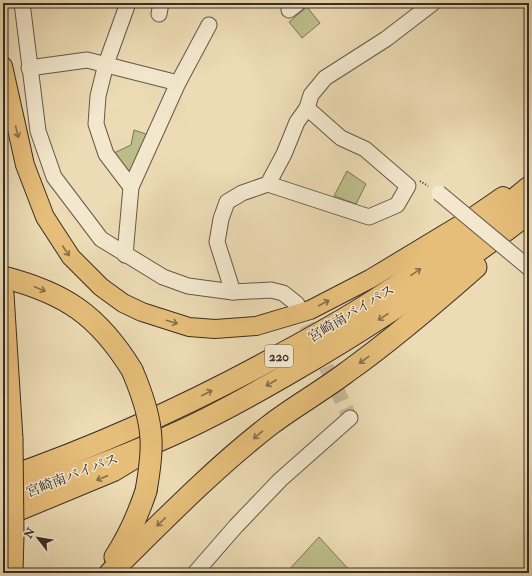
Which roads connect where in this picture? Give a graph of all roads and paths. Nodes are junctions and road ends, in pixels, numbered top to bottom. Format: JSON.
{"nodes":[{"id":1,"x":22,"y":3,"type":"edge"},
{"id":2,"x":128,"y":3,"type":"edge"},
{"id":3,"x":433,"y":3,"type":"edge"},
{"id":4,"x":209,"y":25,"type":"dead end"},
{"id":5,"x":106,"y":64,"type":"junction"},
{"id":6,"x":3,"y":66,"type":"edge"},
{"id":7,"x":30,"y":68,"type":"junction"},
{"id":8,"x":178,"y":83,"type":"junction"},
{"id":9,"x":307,"y":108,"type":"junction"},
{"id":10,"x":529,"y":181,"type":"edge"},
{"id":11,"x":268,"y":184,"type":"junction"},
{"id":12,"x":131,"y":187,"type":"junction"},
{"id":13,"x":529,"y":187,"type":"edge"},
{"id":14,"x":439,"y":193,"type":"dead end"},
{"id":15,"x":529,"y":214,"type":"edge"},
{"id":16,"x":125,"y":255,"type":"junction"},
{"id":17,"x":529,"y":268,"type":"edge"},
{"id":18,"x":3,"y":277,"type":"edge"},
{"id":19,"x":233,"y":292,"type":"junction"},
{"id":20,"x":3,"y":294,"type":"edge"},
{"id":21,"x":297,"y":304,"type":"tunnel mouth"},
{"id":22,"x":184,"y":404,"type":"junction"},
{"id":23,"x":350,"y":418,"type":"dead end"},
{"id":24,"x":184,"y":430,"type":"junction"},
{"id":25,"x":3,"y":464,"type":"edge"},
{"id":26,"x":3,"y":478,"type":"edge"},
{"id":27,"x":3,"y":500,"type":"edge"},
{"id":28,"x":8,"y":526,"type":"edge"},
{"id":29,"x":12,"y":573,"type":"edge"},
{"id":30,"x":104,"y":573,"type":"edge"},
{"id":31,"x":110,"y":573,"type":"edge"},
{"id":32,"x":195,"y":573,"type":"edge"}],
"edges":[{"from":1,"to":7,"type":"street"},
{"from":2,"to":5,"type":"street"},
{"from":3,"to":9,"type":"street"},
{"from":4,"to":8,"type":"street"},
{"from":5,"to":7,"type":"street"},
{"from":5,"to":8,"type":"street"},
{"from":5,"to":12,"type":"street"},
{"from":6,"to":10,"type":"main road","one_way":true},
{"from":7,"to":16,"type":"street"},
{"from":8,"to":12,"type":"street"},
{"from":9,"to":11,"type":"street"},
{"from":9,"to":11,"type":"street"},
{"from":11,"to":19,"type":"street"},
{"from":12,"to":16,"type":"street"},
{"from":22,"to":13,"type":"highway","name":"宮崎南バイパス","number":"220","one_way":true},
{"from":14,"to":17,"type":"street","bridge":true},
{"from":15,"to":24,"type":"highway","name":"宮崎南バイパス","number":"220","one_way":true},
{"from":15,"to":31,"type":"highway","one_way":true},
{"from":16,"to":19,"type":"street"},
{"from":18,"to":30,"type":"highway","one_way":true,"bridge":true},
{"from":19,"to":21,"type":"street"},
{"from":20,"to":28,"type":"highway","bridge":true},
{"from":22,"to":25,"type":"highway"},
{"from":22,"to":26,"type":"highway","name":"宮崎南バイパス","number":"220"},
{"from":23,"to":32,"type":"street"},
{"from":24,"to":27,"type":"highway","name":"宮崎南バイパス","number":"220"},
{"from":24,"to":28,"type":"main road","one_way":true},
{"from":28,"to":29,"type":"highway"}]}
